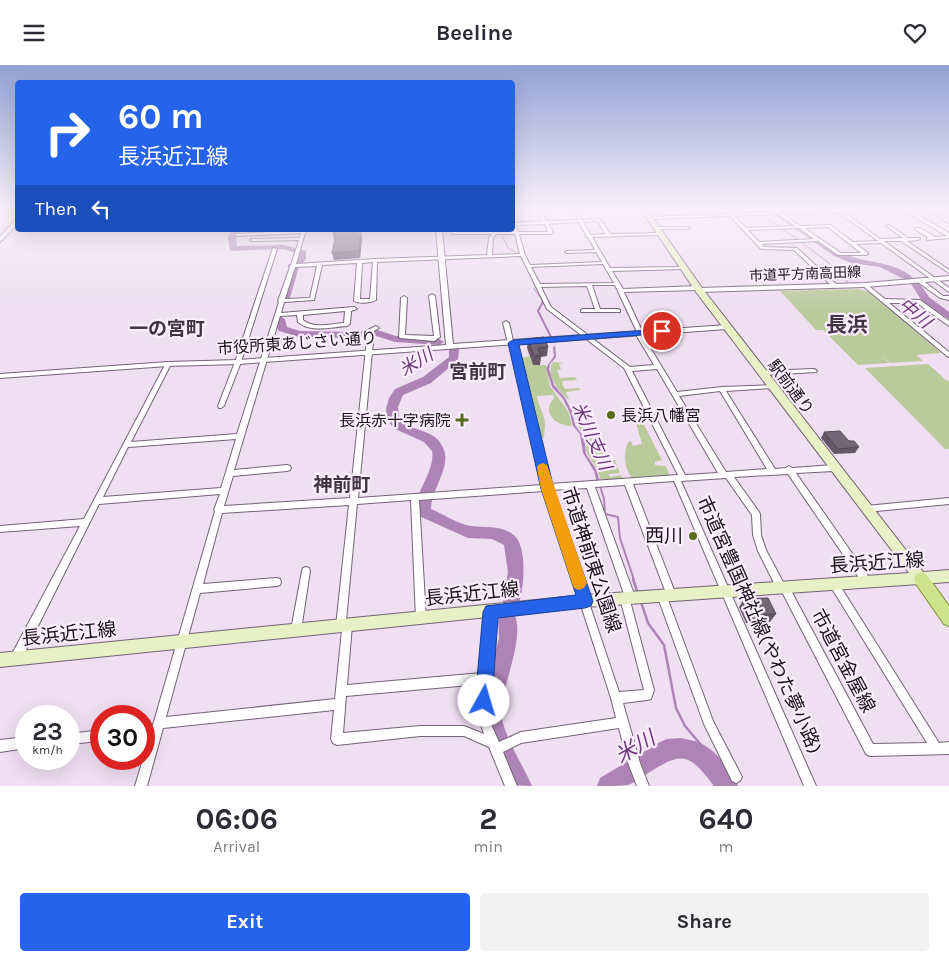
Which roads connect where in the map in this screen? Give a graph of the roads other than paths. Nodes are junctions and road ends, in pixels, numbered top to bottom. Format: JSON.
{"nodes":[{"id":1,"x":300,"y":242,"type":"edge"},
{"id":2,"x":440,"y":242,"type":"edge"},
{"id":3,"x":491,"y":242,"type":"edge"},
{"id":4,"x":519,"y":242,"type":"edge"},
{"id":5,"x":591,"y":242,"type":"edge"},
{"id":6,"x":665,"y":242,"type":"edge"},
{"id":7,"x":785,"y":242,"type":"edge"},
{"id":8,"x":820,"y":242,"type":"edge"},
{"id":9,"x":872,"y":242,"type":"edge"},
{"id":10,"x":882,"y":242,"type":"edge"},
{"id":11,"x":908,"y":242,"type":"edge"},
{"id":12,"x":758,"y":243,"type":"joint"},
{"id":13,"x":852,"y":243,"type":"joint"},
{"id":14,"x":275,"y":249,"type":"dead end"},
{"id":15,"x":596,"y":251,"type":"junction"},
{"id":16,"x":567,"y":252,"type":"dead end"},
{"id":17,"x":523,"y":255,"type":"junction"},
{"id":18,"x":489,"y":257,"type":"junction"},
{"id":19,"x":442,"y":258,"type":"junction"},
{"id":20,"x":375,"y":260,"type":"junction"},
{"id":21,"x":360,"y":261,"type":"junction"},
{"id":22,"x":603,"y":263,"type":"junction"},
{"id":23,"x":320,"y":264,"type":"junction"},
{"id":24,"x":291,"y":267,"type":"junction"},
{"id":25,"x":529,"y":267,"type":"junction"},
{"id":26,"x":683,"y":268,"type":"junction"},
{"id":27,"x":608,"y":270,"type":"junction"},
{"id":28,"x":949,"y":272,"type":"edge"},
{"id":29,"x":949,"y":278,"type":"edge"},
{"id":30,"x":934,"y":279,"type":"junction"},
{"id":31,"x":915,"y":281,"type":"junction"},
{"id":32,"x":589,"y":284,"type":"junction"},
{"id":33,"x":617,"y":284,"type":"junction"},
{"id":34,"x":865,"y":285,"type":"junction"},
{"id":35,"x":539,"y":286,"type":"junction"},
{"id":36,"x":835,"y":286,"type":"junction"},
{"id":37,"x":698,"y":289,"type":"junction"},
{"id":38,"x":621,"y":291,"type":"junction"},
{"id":39,"x":949,"y":291,"type":"edge"},
{"id":40,"x":404,"y":298,"type":"dead end"},
{"id":41,"x":447,"y":298,"type":"junction"},
{"id":42,"x":949,"y":298,"type":"edge"},
{"id":43,"x":281,"y":301,"type":"junction"},
{"id":44,"x":885,"y":301,"type":"junction"},
{"id":45,"x":583,"y":311,"type":"dead end"},
{"id":46,"x":598,"y":311,"type":"junction"},
{"id":47,"x":618,"y":311,"type":"dead end"},
{"id":48,"x":300,"y":314,"type":"junction"},
{"id":49,"x":277,"y":315,"type":"junction"},
{"id":50,"x":434,"y":317,"type":"junction"},
{"id":51,"x":448,"y":317,"type":"junction"},
{"id":52,"x":506,"y":323,"type":"dead end"},
{"id":53,"x":949,"y":323,"type":"edge"},
{"id":54,"x":727,"y":327,"type":"junction"},
{"id":55,"x":372,"y":331,"type":"dead end"},
{"id":56,"x":639,"y":333,"type":"junction"},
{"id":57,"x":586,"y":336,"type":"junction"},
{"id":58,"x":512,"y":343,"type":"junction"},
{"id":59,"x":450,"y":344,"type":"junction"},
{"id":60,"x":368,"y":353,"type":"junction"},
{"id":61,"x":949,"y":355,"type":"edge"},
{"id":62,"x":263,"y":360,"type":"junction"},
{"id":63,"x":238,"y":362,"type":"junction"},
{"id":64,"x":168,"y":364,"type":"junction"},
{"id":65,"x":658,"y":367,"type":"junction"},
{"id":66,"x":628,"y":369,"type":"junction"},
{"id":67,"x":814,"y":371,"type":"dead end"},
{"id":68,"x":762,"y":373,"type":"junction"},
{"id":69,"x":0,"y":376,"type":"edge"},
{"id":70,"x":772,"y":387,"type":"junction"},
{"id":71,"x":722,"y":389,"type":"junction"},
{"id":72,"x":676,"y":395,"type":"junction"},
{"id":73,"x":221,"y":406,"type":"dead end"},
{"id":74,"x":240,"y":436,"type":"junction"},
{"id":75,"x":126,"y":445,"type":"junction"},
{"id":76,"x":834,"y":467,"type":"junction"},
{"id":77,"x":287,"y":469,"type":"dead end"},
{"id":78,"x":789,"y":469,"type":"junction"},
{"id":79,"x":772,"y":471,"type":"junction"},
{"id":80,"x":230,"y":473,"type":"junction"},
{"id":81,"x":726,"y":474,"type":"junction"},
{"id":82,"x":680,"y":478,"type":"junction"},
{"id":83,"x":628,"y":482,"type":"junction"},
{"id":84,"x":590,"y":484,"type":"junction"},
{"id":85,"x":547,"y":489,"type":"junction"},
{"id":86,"x":224,"y":491,"type":"junction"},
{"id":87,"x":415,"y":499,"type":"junction"},
{"id":88,"x":97,"y":501,"type":"junction"},
{"id":89,"x":949,"y":501,"type":"edge"},
{"id":90,"x":354,"y":502,"type":"junction"},
{"id":91,"x":866,"y":509,"type":"junction"},
{"id":92,"x":218,"y":510,"type":"junction"},
{"id":93,"x":86,"y":521,"type":"junction"},
{"id":94,"x":0,"y":529,"type":"edge"},
{"id":95,"x":306,"y":571,"type":"dead end"},
{"id":96,"x":949,"y":576,"type":"edge"},
{"id":97,"x":920,"y":579,"type":"junction"},
{"id":98,"x":277,"y":582,"type":"dead end"},
{"id":99,"x":867,"y":582,"type":"junction"},
{"id":100,"x":834,"y":584,"type":"junction"},
{"id":101,"x":783,"y":588,"type":"junction"},
{"id":102,"x":196,"y":589,"type":"junction"},
{"id":103,"x":726,"y":591,"type":"junction"},
{"id":104,"x":667,"y":595,"type":"junction"},
{"id":105,"x":627,"y":598,"type":"junction"},
{"id":106,"x":585,"y":601,"type":"junction"},
{"id":107,"x":491,"y":612,"type":"junction"},
{"id":108,"x":421,"y":619,"type":"junction"},
{"id":109,"x":949,"y":619,"type":"edge"},
{"id":110,"x":344,"y":626,"type":"junction"},
{"id":111,"x":296,"y":630,"type":"junction"},
{"id":112,"x":181,"y":642,"type":"junction"},
{"id":113,"x":16,"y":658,"type":"junction"},
{"id":114,"x":0,"y":660,"type":"edge"},
{"id":115,"x":486,"y":678,"type":"junction"},
{"id":116,"x":341,"y":691,"type":"junction"},
{"id":117,"x":616,"y":698,"type":"junction"},
{"id":118,"x":340,"y":704,"type":"junction"},
{"id":119,"x":622,"y":722,"type":"junction"},
{"id":120,"x":157,"y":727,"type":"junction"},
{"id":121,"x":15,"y":744,"type":"edge"},
{"id":122,"x":500,"y":745,"type":"junction"},
{"id":123,"x":0,"y":746,"type":"edge"},
{"id":124,"x":936,"y":748,"type":"junction"},
{"id":125,"x":949,"y":748,"type":"edge"},
{"id":126,"x":736,"y":777,"type":"dead end"},
{"id":127,"x":641,"y":781,"type":"edge"},
{"id":128,"x":141,"y":786,"type":"edge"},
{"id":129,"x":510,"y":786,"type":"edge"},
{"id":130,"x":810,"y":786,"type":"edge"}],
"edges":[{"from":1,"to":24,"type":"street"},
{"from":2,"to":19,"type":"street"},
{"from":3,"to":18,"type":"street"},
{"from":4,"to":17,"type":"street"},
{"from":5,"to":15,"type":"street","name":"市道宮金屋線"},
{"from":6,"to":26,"type":"main road","name":"駅前通り"},
{"from":7,"to":12,"type":"street"},
{"from":8,"to":13,"type":"street"},
{"from":9,"to":13,"type":"street"},
{"from":10,"to":30,"type":"street"},
{"from":11,"to":28,"type":"street"},
{"from":12,"to":36,"type":"street"},
{"from":14,"to":63,"type":"street"},
{"from":15,"to":16,"type":"street"},
{"from":15,"to":22,"type":"street","name":"市道宮金屋線"},
{"from":17,"to":18,"type":"street"},
{"from":17,"to":25,"type":"street"},
{"from":18,"to":19,"type":"street"},
{"from":19,"to":20,"type":"street"},
{"from":19,"to":41,"type":"street"},
{"from":20,"to":21,"type":"street"},
{"from":20,"to":21,"type":"street"},
{"from":21,"to":23,"type":"street"},
{"from":22,"to":25,"type":"street"},
{"from":22,"to":27,"type":"street","name":"市道宮金屋線"},
{"from":23,"to":24,"type":"street"},
{"from":23,"to":43,"type":"street"},
{"from":24,"to":43,"type":"street"},
{"from":25,"to":35,"type":"street"},
{"from":26,"to":27,"type":"street"},
{"from":26,"to":37,"type":"main road","name":"駅前通り"},
{"from":27,"to":33,"type":"street","name":"市道宮金屋線"},
{"from":29,"to":30,"type":"street","name":"市道平方南高田線"},
{"from":30,"to":31,"type":"street","name":"市道平方南高田線"},
{"from":30,"to":39,"type":"street"},
{"from":31,"to":34,"type":"street","name":"市道平方南高田線"},
{"from":31,"to":42,"type":"street"},
{"from":32,"to":33,"type":"street"},
{"from":32,"to":35,"type":"street"},
{"from":32,"to":46,"type":"street"},
{"from":33,"to":38,"type":"street","name":"市道宮金屋線"},
{"from":34,"to":36,"type":"street","name":"市道平方南高田線"},
{"from":34,"to":44,"type":"street"},
{"from":35,"to":57,"type":"street"},
{"from":36,"to":37,"type":"street","name":"市道平方南高田線"},
{"from":37,"to":38,"type":"street"},
{"from":37,"to":54,"type":"main road","name":"駅前通り"},
{"from":38,"to":56,"type":"street","name":"市道宮金屋線"},
{"from":40,"to":50,"type":"street"},
{"from":41,"to":50,"type":"street"},
{"from":41,"to":51,"type":"street"},
{"from":43,"to":49,"type":"street"},
{"from":44,"to":53,"type":"street"},
{"from":44,"to":61,"type":"street"},
{"from":45,"to":46,"type":"street"},
{"from":46,"to":47,"type":"street"},
{"from":48,"to":48,"type":"street"},
{"from":48,"to":49,"type":"street"},
{"from":49,"to":62,"type":"street"},
{"from":50,"to":51,"type":"street"},
{"from":51,"to":59,"type":"street"},
{"from":52,"to":58,"type":"street","name":"市道神前東公園線"},
{"from":54,"to":56,"type":"street"},
{"from":54,"to":68,"type":"main road","name":"駅前通り"},
{"from":55,"to":60,"type":"street"},
{"from":56,"to":57,"type":"street"},
{"from":56,"to":65,"type":"street","name":"市道宮金屋線"},
{"from":57,"to":58,"type":"street"},
{"from":57,"to":66,"type":"street"},
{"from":58,"to":59,"type":"street"},
{"from":58,"to":85,"type":"street","name":"市道神前東公園線"},
{"from":59,"to":60,"type":"street","name":"市役所東あじさい通り"},
{"from":60,"to":62,"type":"street","name":"市役所東あじさい通り"},
{"from":60,"to":90,"type":"street"},
{"from":62,"to":63,"type":"street","name":"市役所東あじさい通り"},
{"from":62,"to":74,"type":"street"},
{"from":63,"to":64,"type":"street","name":"市役所東あじさい通り"},
{"from":63,"to":73,"type":"street"},
{"from":64,"to":69,"type":"street","name":"市役所東あじさい通り"},
{"from":64,"to":75,"type":"street"},
{"from":65,"to":66,"type":"street"},
{"from":65,"to":72,"type":"street","name":"市道宮金屋線"},
{"from":66,"to":82,"type":"street","name":"市道宮豊国神社線(やわた夢小路)"},
{"from":67,"to":68,"type":"street"},
{"from":68,"to":70,"type":"main road","name":"駅前通り"},
{"from":70,"to":71,"type":"street"},
{"from":70,"to":76,"type":"main road","name":"駅前通り"},
{"from":71,"to":72,"type":"street"},
{"from":71,"to":79,"type":"street"},
{"from":72,"to":81,"type":"street","name":"市道宮金屋線"},
{"from":74,"to":75,"type":"street"},
{"from":74,"to":80,"type":"street"},
{"from":75,"to":88,"type":"street"},
{"from":76,"to":78,"type":"street"},
{"from":76,"to":91,"type":"main road","name":"駅前通り"},
{"from":77,"to":80,"type":"street"},
{"from":78,"to":79,"type":"street"},
{"from":78,"to":99,"type":"street"},
{"from":79,"to":81,"type":"street"},
{"from":80,"to":86,"type":"street"},
{"from":81,"to":82,"type":"street"},
{"from":81,"to":101,"type":"street","name":"市道宮金屋線"},
{"from":82,"to":83,"type":"street"},
{"from":82,"to":103,"type":"street","name":"市道宮豊国神社線(やわた夢小路)"},
{"from":83,"to":84,"type":"street"},
{"from":83,"to":104,"type":"street"},
{"from":84,"to":85,"type":"street"},
{"from":84,"to":105,"type":"street"},
{"from":85,"to":87,"type":"street"},
{"from":85,"to":106,"type":"street","name":"市道神前東公園線"},
{"from":86,"to":88,"type":"street"},
{"from":86,"to":92,"type":"street"},
{"from":87,"to":90,"type":"street"},
{"from":87,"to":108,"type":"street"},
{"from":88,"to":93,"type":"street"},
{"from":89,"to":91,"type":"street"},
{"from":90,"to":92,"type":"street"},
{"from":90,"to":110,"type":"street"},
{"from":91,"to":97,"type":"main road","name":"駅前通り"},
{"from":92,"to":102,"type":"street"},
{"from":93,"to":94,"type":"street"},
{"from":93,"to":113,"type":"street"},
{"from":95,"to":111,"type":"street"},
{"from":96,"to":97,"type":"main road","name":"長浜近江線"},
{"from":97,"to":99,"type":"main road","name":"長浜近江線"},
{"from":97,"to":109,"type":"main road"},
{"from":98,"to":102,"type":"street"},
{"from":99,"to":100,"type":"main road","name":"長浜近江線"},
{"from":100,"to":101,"type":"main road","name":"長浜近江線"},
{"from":100,"to":124,"type":"street"},
{"from":101,"to":103,"type":"main road","name":"長浜近江線"},
{"from":101,"to":124,"type":"street","name":"市道宮金屋線"},
{"from":102,"to":112,"type":"street"},
{"from":103,"to":104,"type":"main road","name":"長浜近江線"},
{"from":103,"to":130,"type":"street","name":"市道宮豊国神社線(やわた夢小路)"},
{"from":104,"to":105,"type":"main road","name":"長浜近江線"},
{"from":104,"to":126,"type":"street"},
{"from":105,"to":106,"type":"main road","name":"長浜近江線"},
{"from":105,"to":117,"type":"street"},
{"from":106,"to":107,"type":"main road","name":"長浜近江線"},
{"from":106,"to":117,"type":"street","name":"市道神前東公園線"},
{"from":107,"to":108,"type":"main road","name":"長浜近江線"},
{"from":107,"to":115,"type":"street"},
{"from":108,"to":110,"type":"main road","name":"長浜近江線"},
{"from":110,"to":111,"type":"main road","name":"長浜近江線"},
{"from":110,"to":116,"type":"street"},
{"from":111,"to":112,"type":"main road","name":"長浜近江線"},
{"from":112,"to":113,"type":"main road","name":"長浜近江線"},
{"from":112,"to":120,"type":"street"},
{"from":113,"to":114,"type":"main road","name":"長浜近江線"},
{"from":115,"to":116,"type":"street"},
{"from":115,"to":122,"type":"street"},
{"from":116,"to":118,"type":"street"},
{"from":117,"to":119,"type":"street","name":"市道神前東公園線"},
{"from":118,"to":120,"type":"street"},
{"from":118,"to":122,"type":"street"},
{"from":119,"to":122,"type":"street"},
{"from":119,"to":127,"type":"street","name":"市道神前東公園線"},
{"from":120,"to":128,"type":"street"},
{"from":121,"to":123,"type":"street"},
{"from":122,"to":129,"type":"street"},
{"from":124,"to":125,"type":"street"}]}
